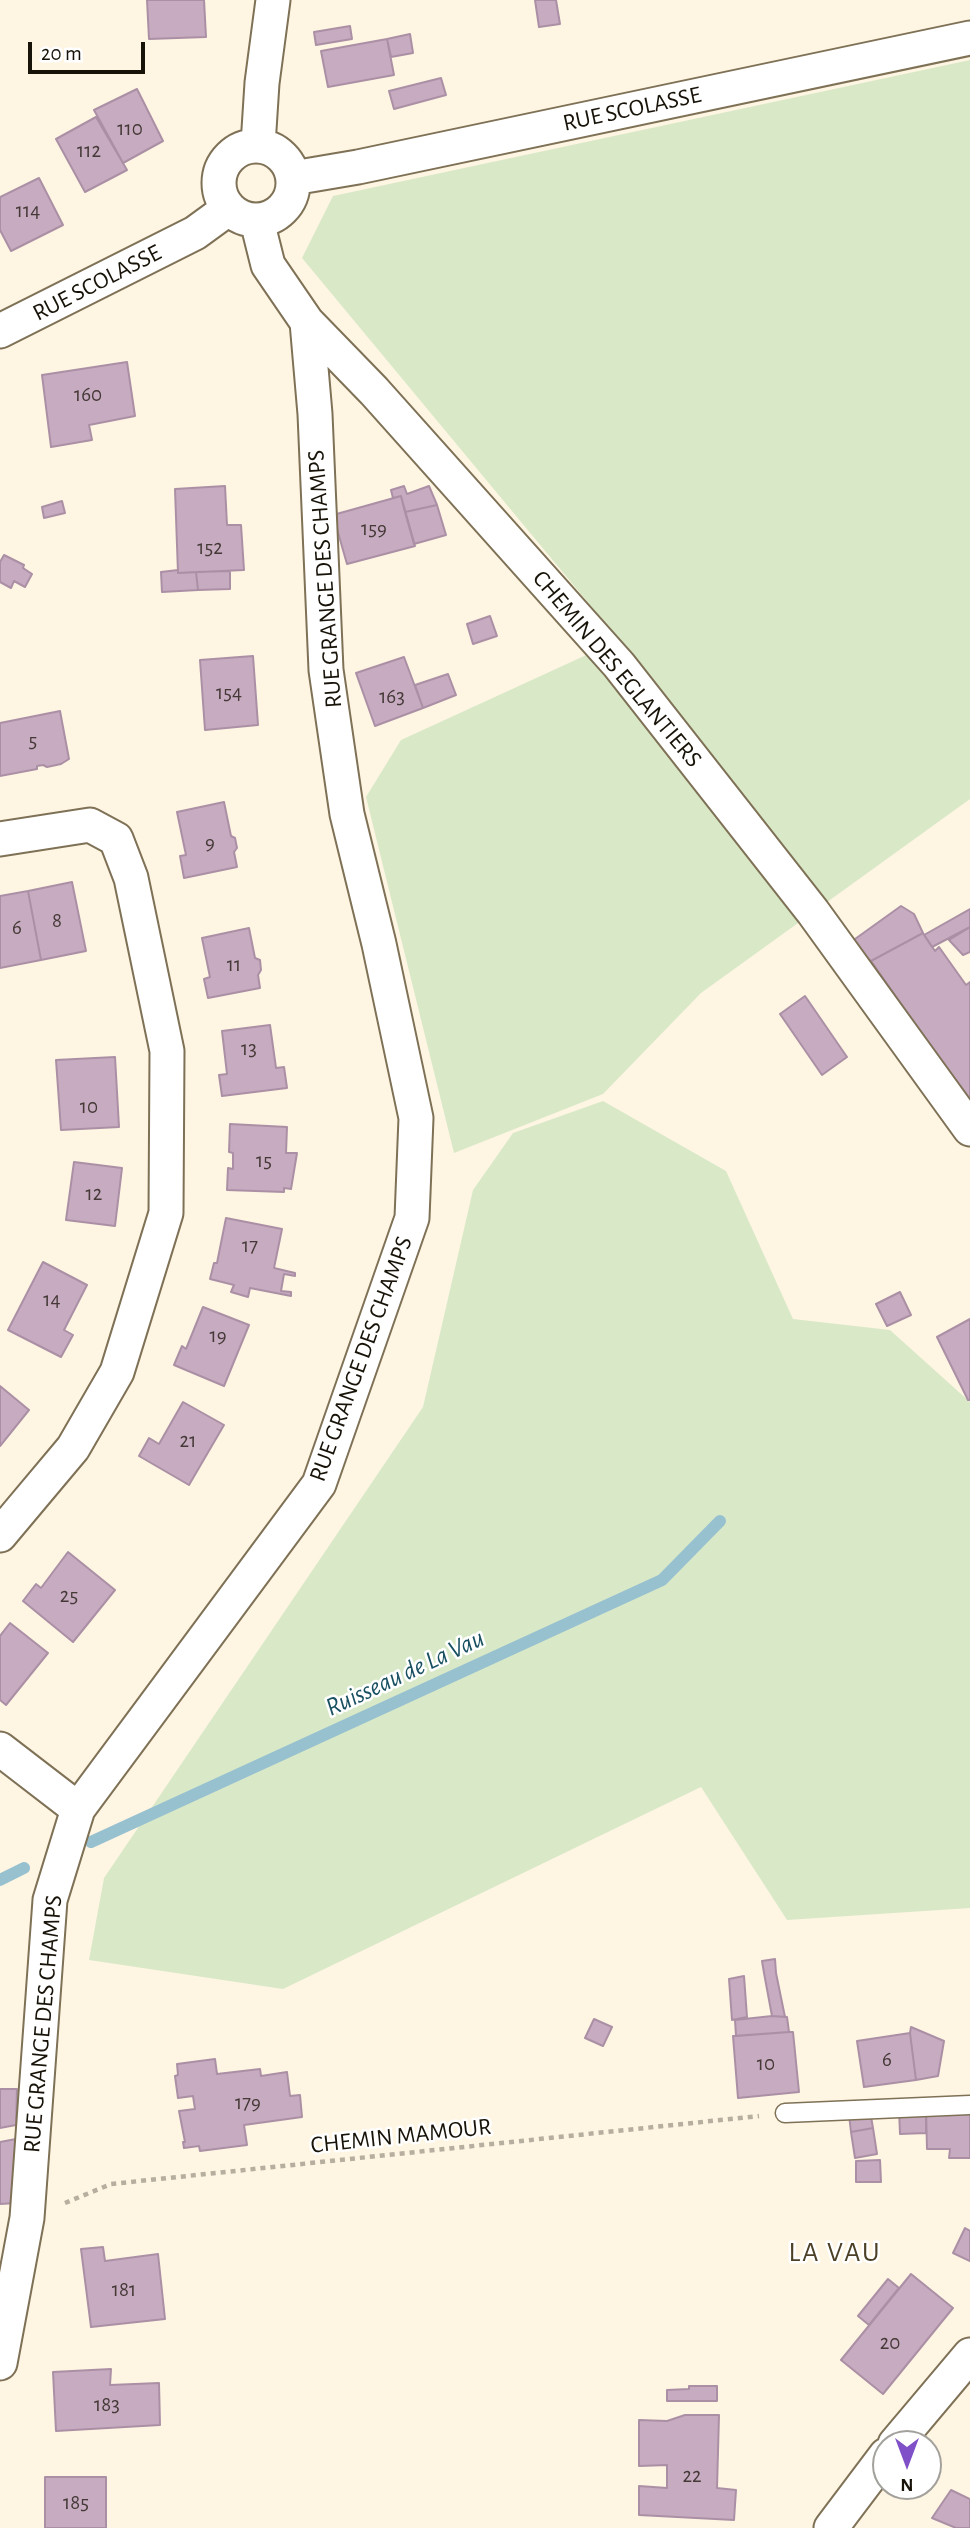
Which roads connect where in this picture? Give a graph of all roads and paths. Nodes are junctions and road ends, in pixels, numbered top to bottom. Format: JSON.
{"nodes":[{"id":1,"x":273,"y":0,"type":"edge"},
{"id":2,"x":970,"y":37,"type":"edge"},
{"id":3,"x":258,"y":145,"type":"junction"},
{"id":4,"x":293,"y":178,"type":"junction"},
{"id":5,"x":242,"y":215,"type":"junction"},
{"id":6,"x":307,"y":322,"type":"junction"},
{"id":7,"x":0,"y":331,"type":"edge"},
{"id":8,"x":0,"y":839,"type":"edge"},
{"id":9,"x":970,"y":1129,"type":"edge"},
{"id":10,"x":0,"y":1535,"type":"edge"},
{"id":11,"x":0,"y":1749,"type":"edge"},
{"id":12,"x":78,"y":1809,"type":"junction"},
{"id":13,"x":970,"y":2105,"type":"edge"},
{"id":14,"x":785,"y":2113,"type":"joint"},
{"id":15,"x":27,"y":2218,"type":"junction"},
{"id":16,"x":970,"y":2355,"type":"edge"},
{"id":17,"x":0,"y":2363,"type":"edge"},
{"id":18,"x":907,"y":2430,"type":"edge"},
{"id":19,"x":872,"y":2474,"type":"edge"},
{"id":20,"x":831,"y":2528,"type":"edge"}],
"edges":[{"from":1,"to":3,"type":"street"},
{"from":2,"to":4,"type":"street","name":"RUE SCOLASSE"},
{"from":3,"to":4,"type":"street"},
{"from":3,"to":5,"type":"street"},
{"from":4,"to":5,"type":"street"},
{"from":5,"to":6,"type":"street","name":"CHEMIN DES EGLANTIERS"},
{"from":5,"to":7,"type":"street","name":"RUE SCOLASSE"},
{"from":6,"to":9,"type":"street","name":"CHEMIN DES EGLANTIERS"},
{"from":6,"to":12,"type":"street","name":"RUE GRANGE DES CHAMPS"},
{"from":8,"to":10,"type":"street"},
{"from":11,"to":12,"type":"street"},
{"from":12,"to":15,"type":"street","name":"RUE GRANGE DES CHAMPS"},
{"from":13,"to":14,"type":"lane"},
{"from":14,"to":15,"type":"path","name":"CHEMIN MAMOUR"},
{"from":15,"to":17,"type":"street","name":"RUE GRANGE DES CHAMPS"},
{"from":16,"to":18,"type":"street"},
{"from":19,"to":20,"type":"street"}]}
